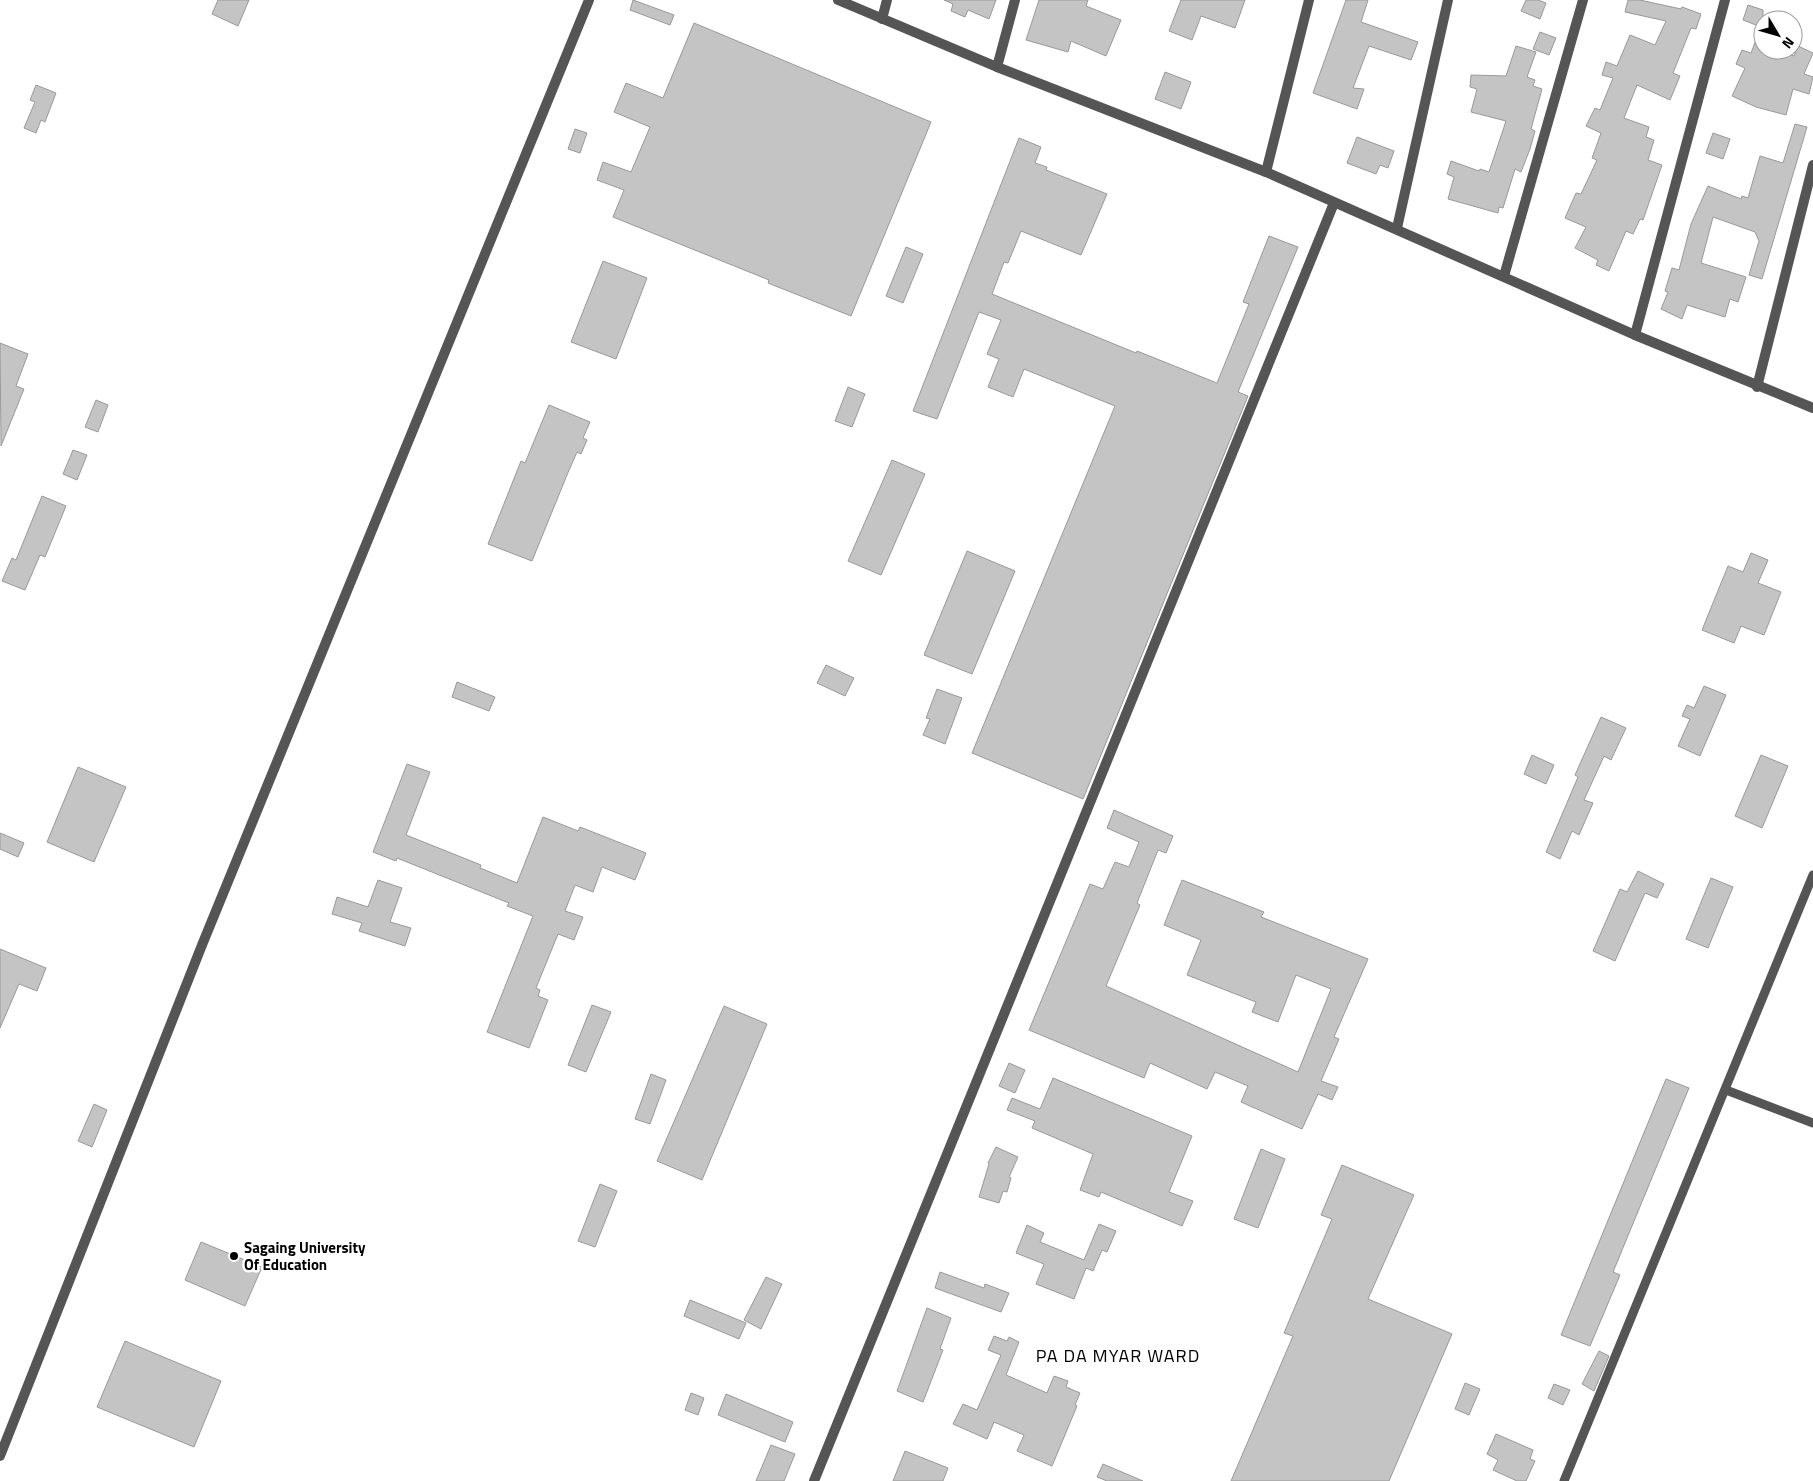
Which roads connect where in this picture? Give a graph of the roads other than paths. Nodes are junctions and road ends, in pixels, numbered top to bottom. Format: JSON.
{"nodes":[{"id":1,"x":589,"y":0,"type":"edge"},
{"id":2,"x":838,"y":0,"type":"edge"},
{"id":3,"x":887,"y":0,"type":"edge"},
{"id":4,"x":1014,"y":0,"type":"edge"},
{"id":5,"x":1309,"y":0,"type":"edge"},
{"id":6,"x":1448,"y":0,"type":"edge"},
{"id":7,"x":1583,"y":0,"type":"edge"},
{"id":8,"x":1725,"y":0,"type":"edge"},
{"id":9,"x":882,"y":19,"type":"junction"},
{"id":10,"x":997,"y":67,"type":"junction"},
{"id":11,"x":1813,"y":165,"type":"edge"},
{"id":12,"x":1266,"y":172,"type":"junction"},
{"id":13,"x":1334,"y":203,"type":"junction"},
{"id":14,"x":1397,"y":228,"type":"junction"},
{"id":15,"x":1504,"y":276,"type":"junction"},
{"id":16,"x":1635,"y":336,"type":"junction"},
{"id":17,"x":1756,"y":387,"type":"junction"},
{"id":18,"x":1813,"y":408,"type":"edge"},
{"id":19,"x":1813,"y":875,"type":"edge"},
{"id":20,"x":1726,"y":1090,"type":"junction"},
{"id":21,"x":1813,"y":1123,"type":"edge"},
{"id":22,"x":0,"y":1456,"type":"edge"},
{"id":23,"x":814,"y":1481,"type":"edge"},
{"id":24,"x":1564,"y":1481,"type":"edge"}],
"edges":[{"from":1,"to":22,"type":"street"},
{"from":2,"to":9,"type":"street"},
{"from":3,"to":9,"type":"street"},
{"from":4,"to":10,"type":"street"},
{"from":5,"to":12,"type":"street"},
{"from":6,"to":14,"type":"street"},
{"from":7,"to":15,"type":"street"},
{"from":8,"to":16,"type":"street"},
{"from":9,"to":10,"type":"street"},
{"from":10,"to":12,"type":"street"},
{"from":11,"to":17,"type":"street"},
{"from":12,"to":13,"type":"street"},
{"from":13,"to":14,"type":"street"},
{"from":13,"to":23,"type":"street"},
{"from":14,"to":15,"type":"street"},
{"from":15,"to":16,"type":"street"},
{"from":16,"to":17,"type":"street"},
{"from":17,"to":18,"type":"street"},
{"from":19,"to":20,"type":"lane"},
{"from":20,"to":21,"type":"lane"},
{"from":20,"to":24,"type":"lane"}]}
